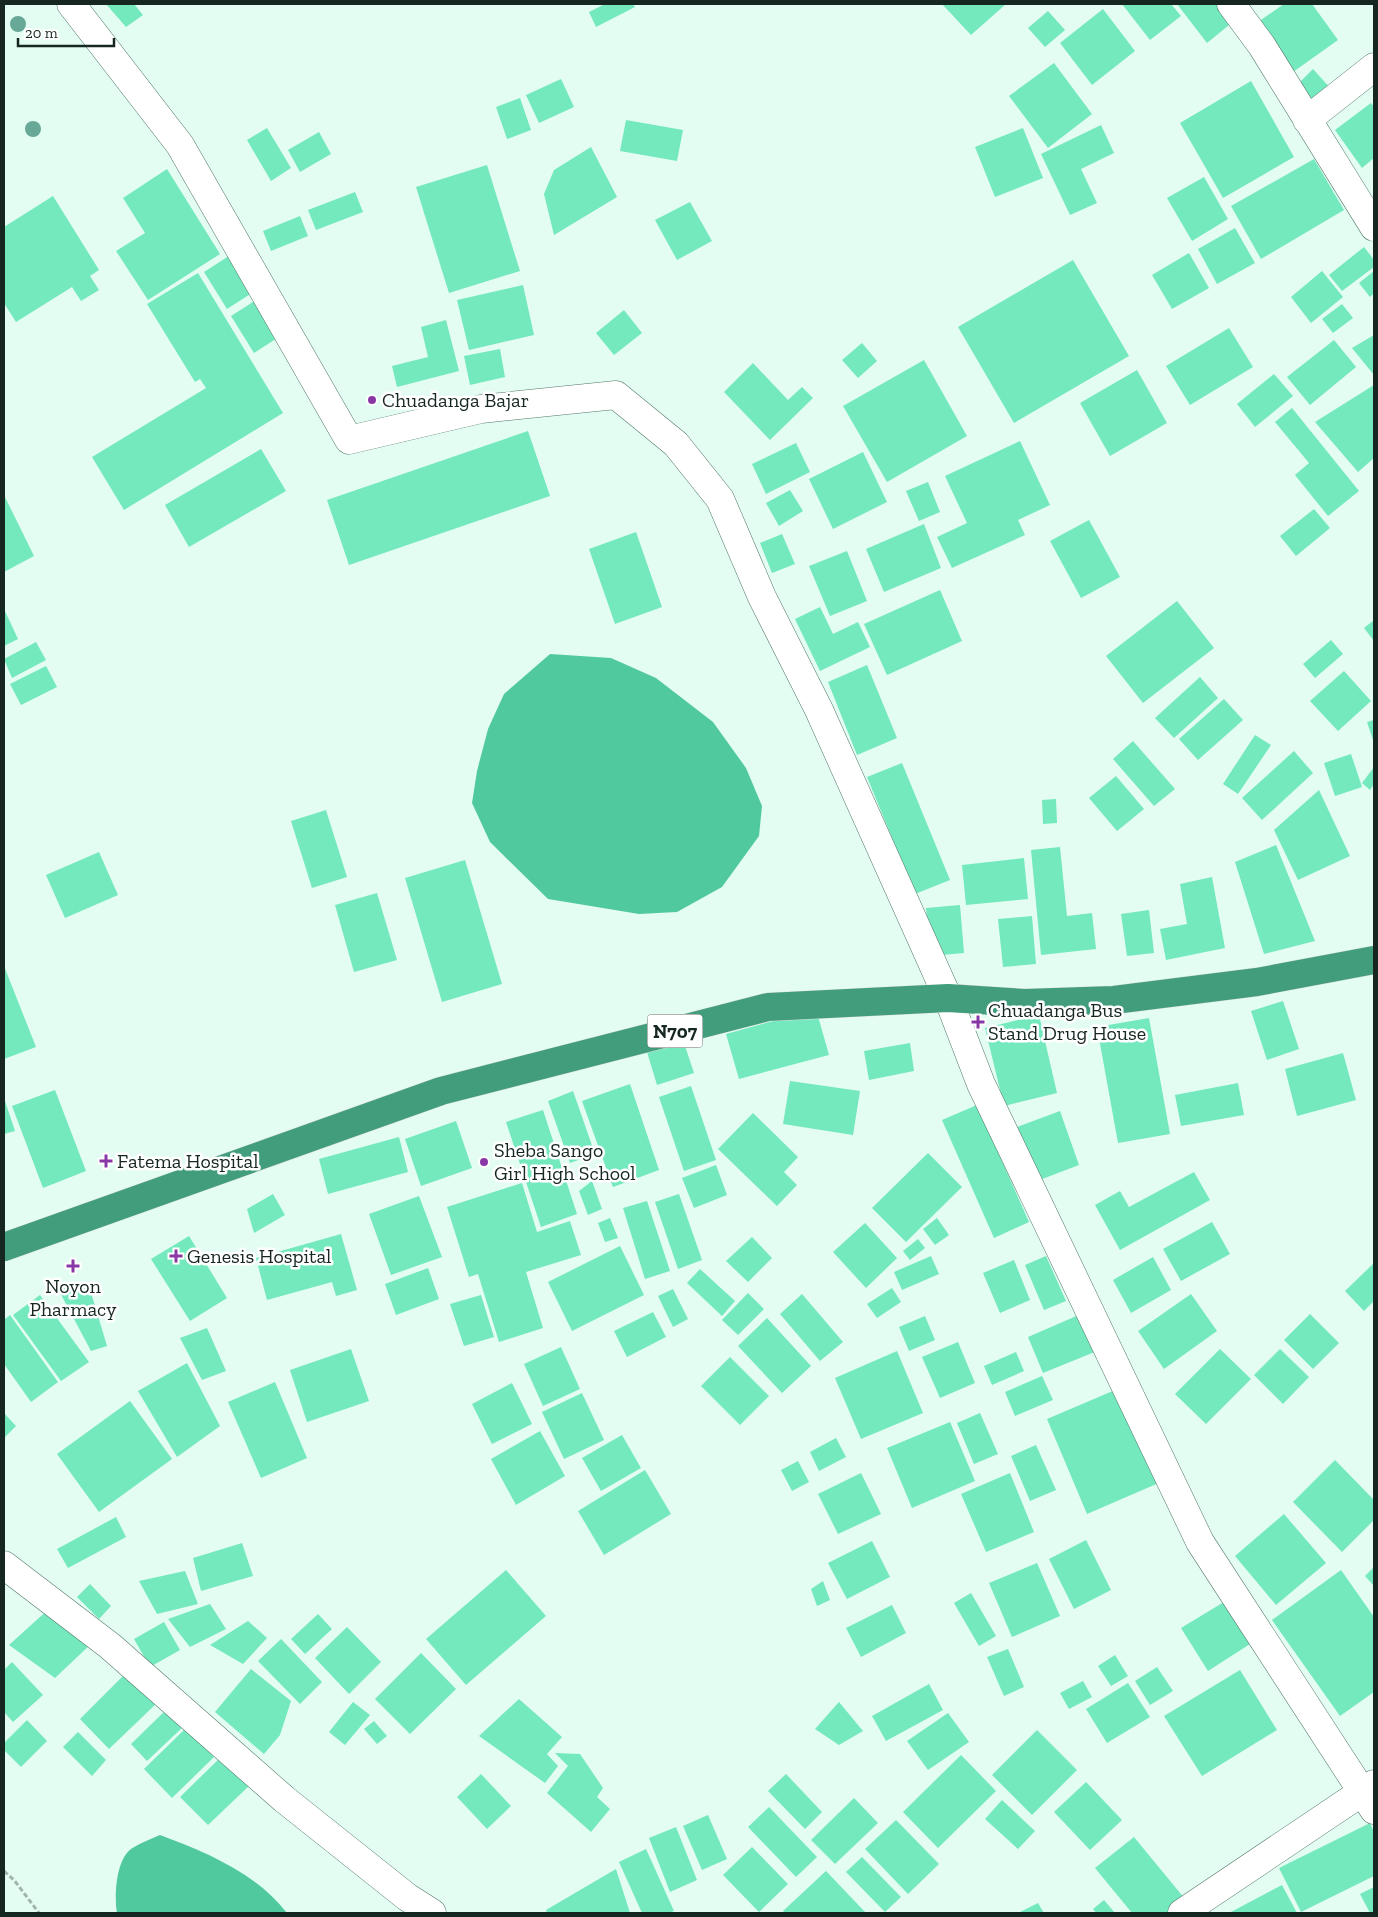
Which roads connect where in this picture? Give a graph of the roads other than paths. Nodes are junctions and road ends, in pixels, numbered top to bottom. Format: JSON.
{"nodes":[{"id":1,"x":71,"y":4,"type":"edge"},
{"id":2,"x":1231,"y":4,"type":"edge"},
{"id":3,"x":1374,"y":67,"type":"edge"},
{"id":4,"x":1308,"y":120,"type":"junction"},
{"id":5,"x":1374,"y":227,"type":"edge"},
{"id":6,"x":1374,"y":960,"type":"edge"},
{"id":7,"x":948,"y":998,"type":"junction"},
{"id":8,"x":4,"y":1247,"type":"edge"},
{"id":9,"x":4,"y":1565,"type":"edge"},
{"id":10,"x":1370,"y":1795,"type":"edge"},
{"id":11,"x":432,"y":1913,"type":"edge"},
{"id":12,"x":1182,"y":1913,"type":"edge"}],
"edges":[{"from":1,"to":7,"type":"street"},
{"from":2,"to":4,"type":"street"},
{"from":3,"to":4,"type":"street"},
{"from":4,"to":5,"type":"street"},
{"from":6,"to":7,"type":"highway","number":"N707"},
{"from":7,"to":8,"type":"highway","number":"N707"},
{"from":7,"to":10,"type":"street"},
{"from":9,"to":11,"type":"street"},
{"from":10,"to":12,"type":"street"}]}
